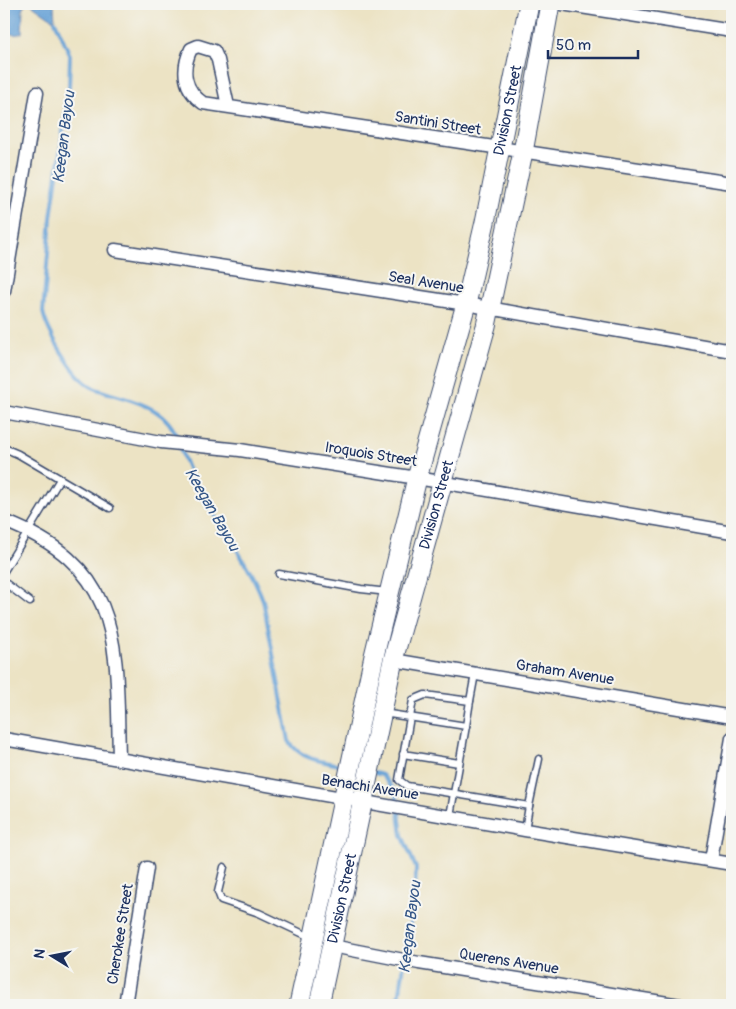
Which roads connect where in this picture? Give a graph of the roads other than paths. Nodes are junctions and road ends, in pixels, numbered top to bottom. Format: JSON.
{"nodes":[{"id":1,"x":529,"y":4,"type":"edge"},
{"id":2,"x":550,"y":4,"type":"edge"},
{"id":3,"x":562,"y":4,"type":"edge"},
{"id":4,"x":732,"y":31,"type":"edge"},
{"id":5,"x":37,"y":93,"type":"dead end"},
{"id":6,"x":228,"y":106,"type":"junction"},
{"id":7,"x":500,"y":149,"type":"junction"},
{"id":8,"x":523,"y":152,"type":"junction"},
{"id":9,"x":732,"y":183,"type":"edge"},
{"id":10,"x":115,"y":250,"type":"dead end"},
{"id":11,"x":4,"y":291,"type":"edge"},
{"id":12,"x":466,"y":304,"type":"junction"},
{"id":13,"x":490,"y":308,"type":"junction"},
{"id":14,"x":732,"y":351,"type":"edge"},
{"id":15,"x":4,"y":412,"type":"edge"},
{"id":16,"x":4,"y":448,"type":"edge"},
{"id":17,"x":417,"y":478,"type":"junction"},
{"id":18,"x":60,"y":479,"type":"junction"},
{"id":19,"x":442,"y":482,"type":"junction"},
{"id":20,"x":110,"y":508,"type":"dead end"},
{"id":21,"x":4,"y":521,"type":"edge"},
{"id":22,"x":27,"y":532,"type":"junction"},
{"id":23,"x":732,"y":532,"type":"edge"},
{"id":24,"x":4,"y":571,"type":"edge"},
{"id":25,"x":279,"y":574,"type":"dead end"},
{"id":26,"x":4,"y":582,"type":"edge"},
{"id":27,"x":390,"y":592,"type":"junction"},
{"id":28,"x":30,"y":602,"type":"dead end"},
{"id":29,"x":393,"y":660,"type":"junction"},
{"id":30,"x":475,"y":674,"type":"junction"},
{"id":31,"x":470,"y":702,"type":"junction"},
{"id":32,"x":382,"y":713,"type":"junction"},
{"id":33,"x":410,"y":717,"type":"junction"},
{"id":34,"x":732,"y":717,"type":"edge"},
{"id":35,"x":466,"y":726,"type":"junction"},
{"id":36,"x":732,"y":738,"type":"edge"},
{"id":37,"x":4,"y":739,"type":"edge"},
{"id":38,"x":404,"y":754,"type":"junction"},
{"id":39,"x":119,"y":758,"type":"junction"},
{"id":40,"x":538,"y":759,"type":"dead end"},
{"id":41,"x":459,"y":763,"type":"junction"},
{"id":42,"x":454,"y":793,"type":"junction"},
{"id":43,"x":342,"y":799,"type":"junction"},
{"id":44,"x":363,"y":802,"type":"junction"},
{"id":45,"x":529,"y":806,"type":"junction"},
{"id":46,"x":450,"y":816,"type":"junction"},
{"id":47,"x":525,"y":830,"type":"junction"},
{"id":48,"x":711,"y":860,"type":"junction"},
{"id":49,"x":732,"y":864,"type":"edge"},
{"id":50,"x":224,"y":867,"type":"dead end"},
{"id":51,"x":146,"y":868,"type":"dead end"},
{"id":52,"x":313,"y":938,"type":"junction"},
{"id":53,"x":332,"y":946,"type":"junction"},
{"id":54,"x":125,"y":1005,"type":"edge"},
{"id":55,"x":299,"y":1005,"type":"edge"},
{"id":56,"x":319,"y":1005,"type":"edge"},
{"id":57,"x":680,"y":1005,"type":"edge"}],
"edges":[{"from":1,"to":7,"type":"main road","name":"Division Street"},
{"from":2,"to":8,"type":"main road","name":"Division Street"},
{"from":3,"to":4,"type":"street"},
{"from":5,"to":11,"type":"street"},
{"from":6,"to":6,"type":"street","name":"Santini Street"},
{"from":6,"to":7,"type":"street","name":"Santini Street"},
{"from":7,"to":8,"type":"street","name":"Santini Street"},
{"from":7,"to":12,"type":"main road","name":"Division Street"},
{"from":8,"to":9,"type":"street","name":"Santini Street"},
{"from":8,"to":13,"type":"main road","name":"Division Street"},
{"from":10,"to":12,"type":"street","name":"Seal Avenue"},
{"from":12,"to":13,"type":"street","name":"Seal Avenue"},
{"from":12,"to":17,"type":"main road","name":"Division Street"},
{"from":13,"to":14,"type":"street","name":"Seal Avenue"},
{"from":13,"to":19,"type":"main road","name":"Division Street"},
{"from":15,"to":17,"type":"street","name":"Iroquois Street"},
{"from":16,"to":18,"type":"lane"},
{"from":17,"to":19,"type":"street","name":"Iroquois Street"},
{"from":17,"to":27,"type":"main road","name":"Division Street"},
{"from":18,"to":20,"type":"lane"},
{"from":18,"to":22,"type":"lane"},
{"from":19,"to":23,"type":"street","name":"Iroquois Street"},
{"from":19,"to":29,"type":"main road","name":"Division Street"},
{"from":21,"to":22,"type":"street"},
{"from":22,"to":24,"type":"lane"},
{"from":22,"to":39,"type":"street"},
{"from":25,"to":27,"type":"lane"},
{"from":26,"to":28,"type":"lane"},
{"from":27,"to":43,"type":"main road","name":"Division Street"},
{"from":29,"to":30,"type":"street","name":"Graham Avenue"},
{"from":29,"to":32,"type":"main road","name":"Division Street"},
{"from":30,"to":31,"type":"lane"},
{"from":30,"to":34,"type":"street","name":"Graham Avenue"},
{"from":31,"to":33,"type":"lane"},
{"from":31,"to":35,"type":"lane"},
{"from":32,"to":33,"type":"lane"},
{"from":32,"to":44,"type":"main road","name":"Division Street"},
{"from":33,"to":35,"type":"lane"},
{"from":33,"to":38,"type":"lane"},
{"from":35,"to":41,"type":"lane"},
{"from":36,"to":48,"type":"street"},
{"from":37,"to":39,"type":"street","name":"Benachi Avenue"},
{"from":38,"to":41,"type":"lane"},
{"from":38,"to":42,"type":"lane"},
{"from":39,"to":43,"type":"street","name":"Benachi Avenue"},
{"from":40,"to":45,"type":"lane"},
{"from":41,"to":42,"type":"lane"},
{"from":42,"to":45,"type":"lane"},
{"from":42,"to":46,"type":"lane"},
{"from":43,"to":44,"type":"street","name":"Benachi Avenue"},
{"from":43,"to":52,"type":"main road","name":"Division Street"},
{"from":44,"to":46,"type":"street","name":"Benachi Avenue"},
{"from":44,"to":53,"type":"main road","name":"Division Street"},
{"from":45,"to":47,"type":"lane"},
{"from":46,"to":47,"type":"street","name":"Benachi Avenue"},
{"from":47,"to":48,"type":"street","name":"Benachi Avenue"},
{"from":48,"to":49,"type":"street","name":"Benachi Avenue"},
{"from":50,"to":52,"type":"lane"},
{"from":51,"to":54,"type":"street","name":"Cherokee Street"},
{"from":52,"to":55,"type":"main road","name":"Division Street"},
{"from":53,"to":56,"type":"main road","name":"Division Street"},
{"from":53,"to":57,"type":"street","name":"Querens Avenue"}]}
